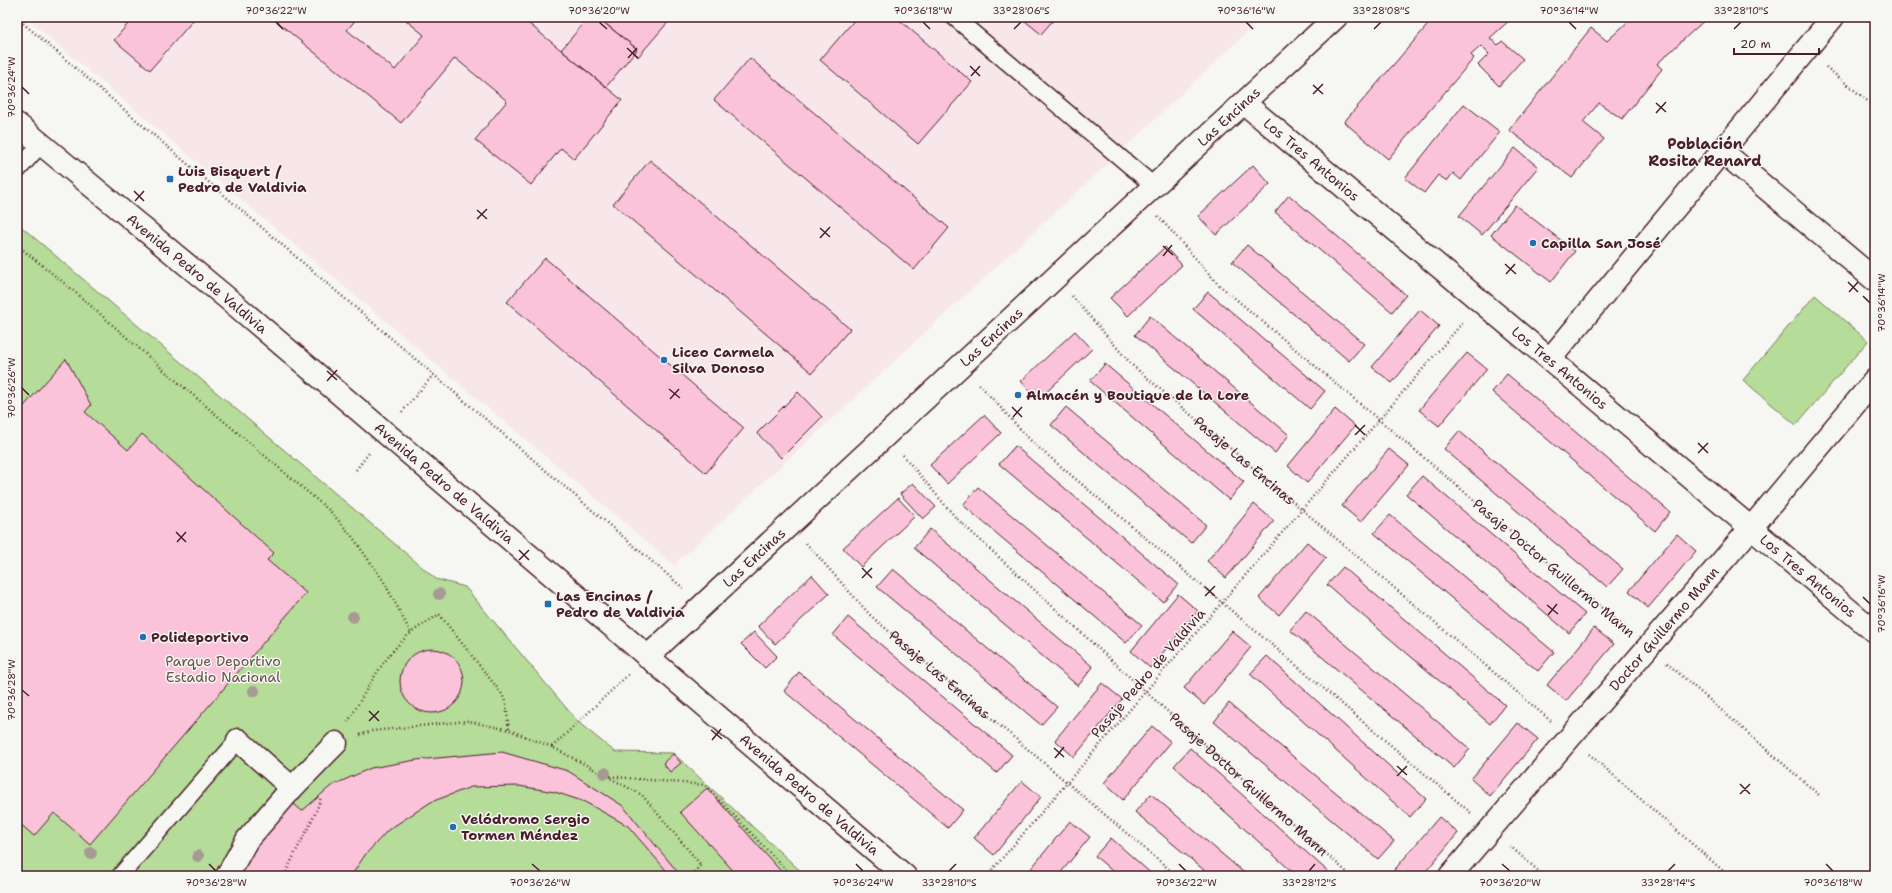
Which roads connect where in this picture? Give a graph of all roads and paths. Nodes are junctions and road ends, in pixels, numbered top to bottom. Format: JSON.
{"nodes":[{"id":1,"x":954,"y":17,"type":"edge"},
{"id":2,"x":1336,"y":17,"type":"edge"},
{"id":3,"x":1833,"y":17,"type":"edge"},
{"id":4,"x":17,"y":18,"type":"edge"},
{"id":5,"x":1825,"y":66,"type":"dead end"},
{"id":6,"x":1244,"y":103,"type":"junction"},
{"id":7,"x":1875,"y":107,"type":"edge"},
{"id":8,"x":17,"y":124,"type":"edge"},
{"id":9,"x":41,"y":144,"type":"junction"},
{"id":10,"x":1722,"y":151,"type":"junction"},
{"id":11,"x":17,"y":171,"type":"edge"},
{"id":12,"x":1154,"y":186,"type":"junction"},
{"id":13,"x":1169,"y":228,"type":"dead end"},
{"id":14,"x":17,"y":245,"type":"edge"},
{"id":15,"x":1875,"y":280,"type":"edge"},
{"id":16,"x":1481,"y":301,"type":"junction"},
{"id":17,"x":1084,"y":311,"type":"dead end"},
{"id":18,"x":1550,"y":359,"type":"junction"},
{"id":19,"x":1875,"y":380,"type":"edge"},
{"id":20,"x":990,"y":396,"type":"dead end"},
{"id":21,"x":1379,"y":420,"type":"junction"},
{"id":22,"x":916,"y":469,"type":"dead end"},
{"id":23,"x":1302,"y":511,"type":"junction"},
{"id":24,"x":1750,"y":528,"type":"junction"},
{"id":25,"x":820,"y":559,"type":"dead end"},
{"id":26,"x":1222,"y":603,"type":"junction"},
{"id":27,"x":703,"y":605,"type":"junction"},
{"id":28,"x":1875,"y":632,"type":"edge"},
{"id":29,"x":411,"y":633,"type":"junction"},
{"id":30,"x":1648,"y":647,"type":"junction"},
{"id":31,"x":647,"y":657,"type":"junction"},
{"id":32,"x":1146,"y":692,"type":"junction"},
{"id":33,"x":1553,"y":722,"type":"dead end"},
{"id":34,"x":509,"y":730,"type":"junction"},
{"id":35,"x":1570,"y":737,"type":"junction"},
{"id":36,"x":238,"y":740,"type":"joint"},
{"id":37,"x":336,"y":743,"type":"junction"},
{"id":38,"x":552,"y":747,"type":"junction"},
{"id":39,"x":603,"y":775,"type":"junction"},
{"id":40,"x":1067,"y":783,"type":"junction"},
{"id":41,"x":292,"y":788,"type":"junction"},
{"id":42,"x":322,"y":795,"type":"dead end"},
{"id":43,"x":1819,"y":795,"type":"dead end"},
{"id":44,"x":1471,"y":813,"type":"dead end"},
{"id":45,"x":1514,"y":850,"type":"dead end"},
{"id":46,"x":694,"y":872,"type":"dead end"},
{"id":47,"x":120,"y":876,"type":"edge"},
{"id":48,"x":227,"y":876,"type":"edge"},
{"id":49,"x":285,"y":876,"type":"edge"},
{"id":50,"x":792,"y":876,"type":"edge"},
{"id":51,"x":905,"y":876,"type":"edge"},
{"id":52,"x":987,"y":876,"type":"edge"},
{"id":53,"x":1177,"y":876,"type":"edge"},
{"id":54,"x":1351,"y":876,"type":"edge"},
{"id":55,"x":1450,"y":876,"type":"edge"},
{"id":56,"x":1544,"y":876,"type":"edge"},
{"id":57,"x":1729,"y":876,"type":"edge"}],
"edges":[{"from":1,"to":12,"type":"lane"},
{"from":2,"to":6,"type":"street","name":"Las Encinas"},
{"from":3,"to":10,"type":"street"},
{"from":4,"to":27,"type":"path"},
{"from":5,"to":7,"type":"path"},
{"from":6,"to":12,"type":"street","name":"Las Encinas"},
{"from":6,"to":16,"type":"street","name":"Los Tres Antonios"},
{"from":8,"to":9,"type":"street","name":"Avenida Pedro de Valdivia"},
{"from":9,"to":11,"type":"lane"},
{"from":9,"to":31,"type":"street","name":"Avenida Pedro de Valdivia"},
{"from":10,"to":15,"type":"street"},
{"from":10,"to":18,"type":"street"},
{"from":12,"to":27,"type":"street","name":"Las Encinas"},
{"from":13,"to":21,"type":"path"},
{"from":14,"to":29,"type":"path"},
{"from":16,"to":18,"type":"street","name":"Los Tres Antonios"},
{"from":16,"to":21,"type":"path","name":"Pasaje Pedro de Valdivia"},
{"from":17,"to":23,"type":"path","name":"Pasaje Las Encinas"},
{"from":18,"to":24,"type":"street","name":"Los Tres Antonios"},
{"from":19,"to":24,"type":"street","name":"Doctor Guillermo Mann"},
{"from":20,"to":26,"type":"path"},
{"from":21,"to":23,"type":"path","name":"Pasaje Pedro de Valdivia"},
{"from":21,"to":30,"type":"path","name":"Pasaje Doctor Guillermo Mann"},
{"from":22,"to":32,"type":"path"},
{"from":23,"to":26,"type":"path","name":"Pasaje Pedro de Valdivia"},
{"from":23,"to":33,"type":"path"},
{"from":24,"to":28,"type":"street","name":"Los Tres Antonios"},
{"from":24,"to":30,"type":"street","name":"Doctor Guillermo Mann"},
{"from":25,"to":40,"type":"path","name":"Pasaje Las Encinas"},
{"from":26,"to":32,"type":"path","name":"Pasaje Pedro de Valdivia"},
{"from":26,"to":44,"type":"path"},
{"from":27,"to":31,"type":"street","name":"Las Encinas"},
{"from":29,"to":34,"type":"path"},
{"from":29,"to":37,"type":"path"},
{"from":30,"to":35,"type":"street","name":"Doctor Guillermo Mann"},
{"from":30,"to":43,"type":"path","name":"Pasaje Doctor Guillermo Mann"},
{"from":31,"to":38,"type":"path"},
{"from":31,"to":51,"type":"street","name":"Avenida Pedro de Valdivia"},
{"from":32,"to":40,"type":"path","name":"Pasaje Pedro de Valdivia"},
{"from":32,"to":54,"type":"path","name":"Pasaje Doctor Guillermo Mann"},
{"from":34,"to":37,"type":"path"},
{"from":34,"to":38,"type":"path"},
{"from":35,"to":55,"type":"street","name":"Doctor Guillermo Mann"},
{"from":35,"to":57,"type":"path"},
{"from":36,"to":41,"type":"street"},
{"from":36,"to":47,"type":"lane"},
{"from":37,"to":41,"type":"street"},
{"from":38,"to":39,"type":"path"},
{"from":39,"to":46,"type":"path"},
{"from":39,"to":50,"type":"path"},
{"from":40,"to":52,"type":"path","name":"Pasaje Pedro de Valdivia"},
{"from":40,"to":53,"type":"path"},
{"from":41,"to":48,"type":"street"},
{"from":42,"to":49,"type":"path"},
{"from":45,"to":56,"type":"path"}]}
